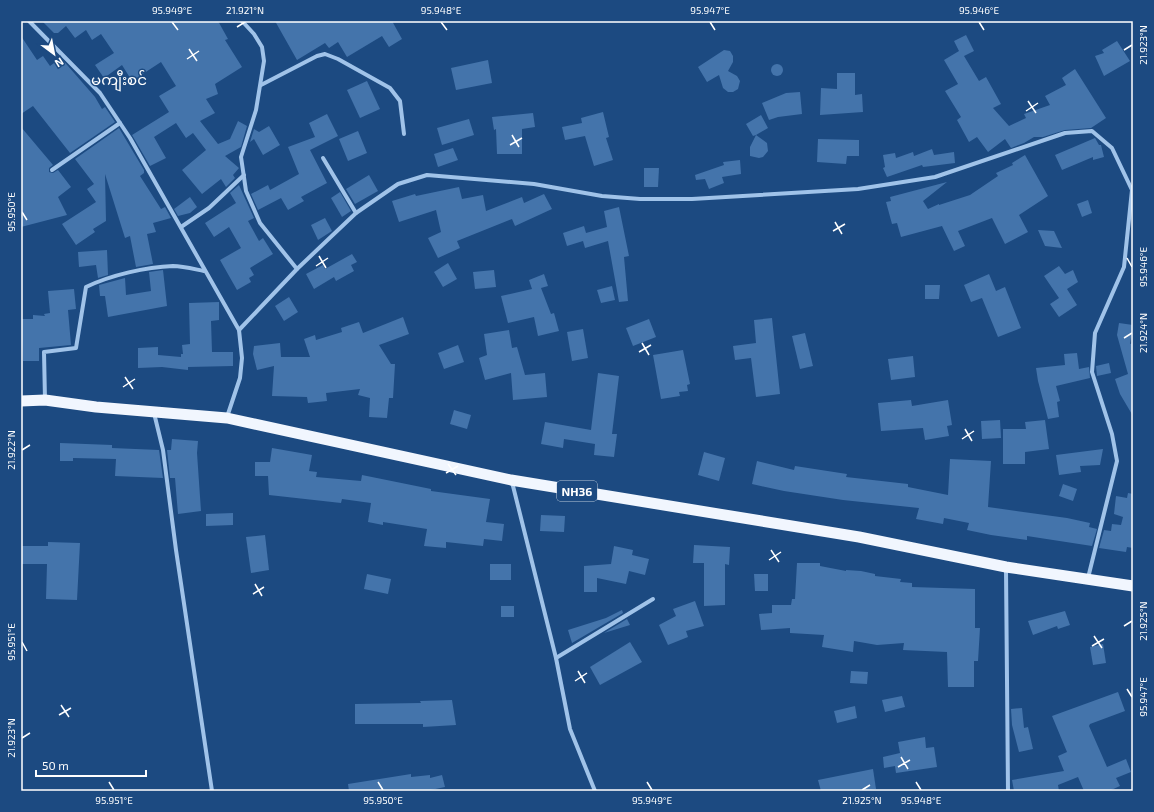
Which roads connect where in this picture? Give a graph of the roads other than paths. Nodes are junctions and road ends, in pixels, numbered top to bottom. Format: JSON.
{"nodes":[{"id":1,"x":29,"y":21,"type":"edge"},
{"id":2,"x":242,"y":21,"type":"edge"},
{"id":3,"x":261,"y":85,"type":"junction"},
{"id":4,"x":120,"y":123,"type":"junction"},
{"id":5,"x":404,"y":134,"type":"dead end"},
{"id":6,"x":323,"y":158,"type":"dead end"},
{"id":7,"x":52,"y":170,"type":"dead end"},
{"id":8,"x":244,"y":175,"type":"junction"},
{"id":9,"x":356,"y":213,"type":"junction"},
{"id":10,"x":181,"y":227,"type":"junction"},
{"id":11,"x":296,"y":269,"type":"junction"},
{"id":12,"x":204,"y":271,"type":"junction"},
{"id":13,"x":239,"y":330,"type":"junction"},
{"id":14,"x":45,"y":400,"type":"junction"},
{"id":15,"x":21,"y":401,"type":"edge"},
{"id":16,"x":154,"y":411,"type":"junction"},
{"id":17,"x":227,"y":418,"type":"junction"},
{"id":18,"x":511,"y":480,"type":"junction"},
{"id":19,"x":1006,"y":567,"type":"junction"},
{"id":20,"x":1087,"y":579,"type":"junction"},
{"id":21,"x":1133,"y":586,"type":"edge"},
{"id":22,"x":653,"y":599,"type":"dead end"},
{"id":23,"x":556,"y":658,"type":"junction"},
{"id":24,"x":212,"y":791,"type":"edge"},
{"id":25,"x":595,"y":791,"type":"edge"},
{"id":26,"x":1008,"y":791,"type":"edge"}],
"edges":[{"from":1,"to":4,"type":"street"},
{"from":2,"to":3,"type":"street"},
{"from":3,"to":5,"type":"street"},
{"from":3,"to":8,"type":"street"},
{"from":4,"to":7,"type":"street"},
{"from":4,"to":10,"type":"street"},
{"from":6,"to":9,"type":"street"},
{"from":8,"to":10,"type":"street"},
{"from":8,"to":11,"type":"street"},
{"from":9,"to":11,"type":"street"},
{"from":9,"to":20,"type":"street"},
{"from":10,"to":12,"type":"street"},
{"from":11,"to":13,"type":"street"},
{"from":12,"to":13,"type":"street"},
{"from":12,"to":14,"type":"street"},
{"from":13,"to":17,"type":"street"},
{"from":14,"to":15,"type":"highway","number":"NH36"},
{"from":14,"to":16,"type":"highway","number":"NH36"},
{"from":16,"to":17,"type":"highway","number":"NH36"},
{"from":16,"to":24,"type":"street"},
{"from":17,"to":18,"type":"highway","number":"NH36"},
{"from":18,"to":19,"type":"highway","number":"NH36"},
{"from":18,"to":23,"type":"street"},
{"from":19,"to":20,"type":"highway","number":"NH36"},
{"from":19,"to":26,"type":"street"},
{"from":20,"to":21,"type":"highway","number":"NH36"},
{"from":22,"to":23,"type":"street"},
{"from":23,"to":25,"type":"street"}]}
